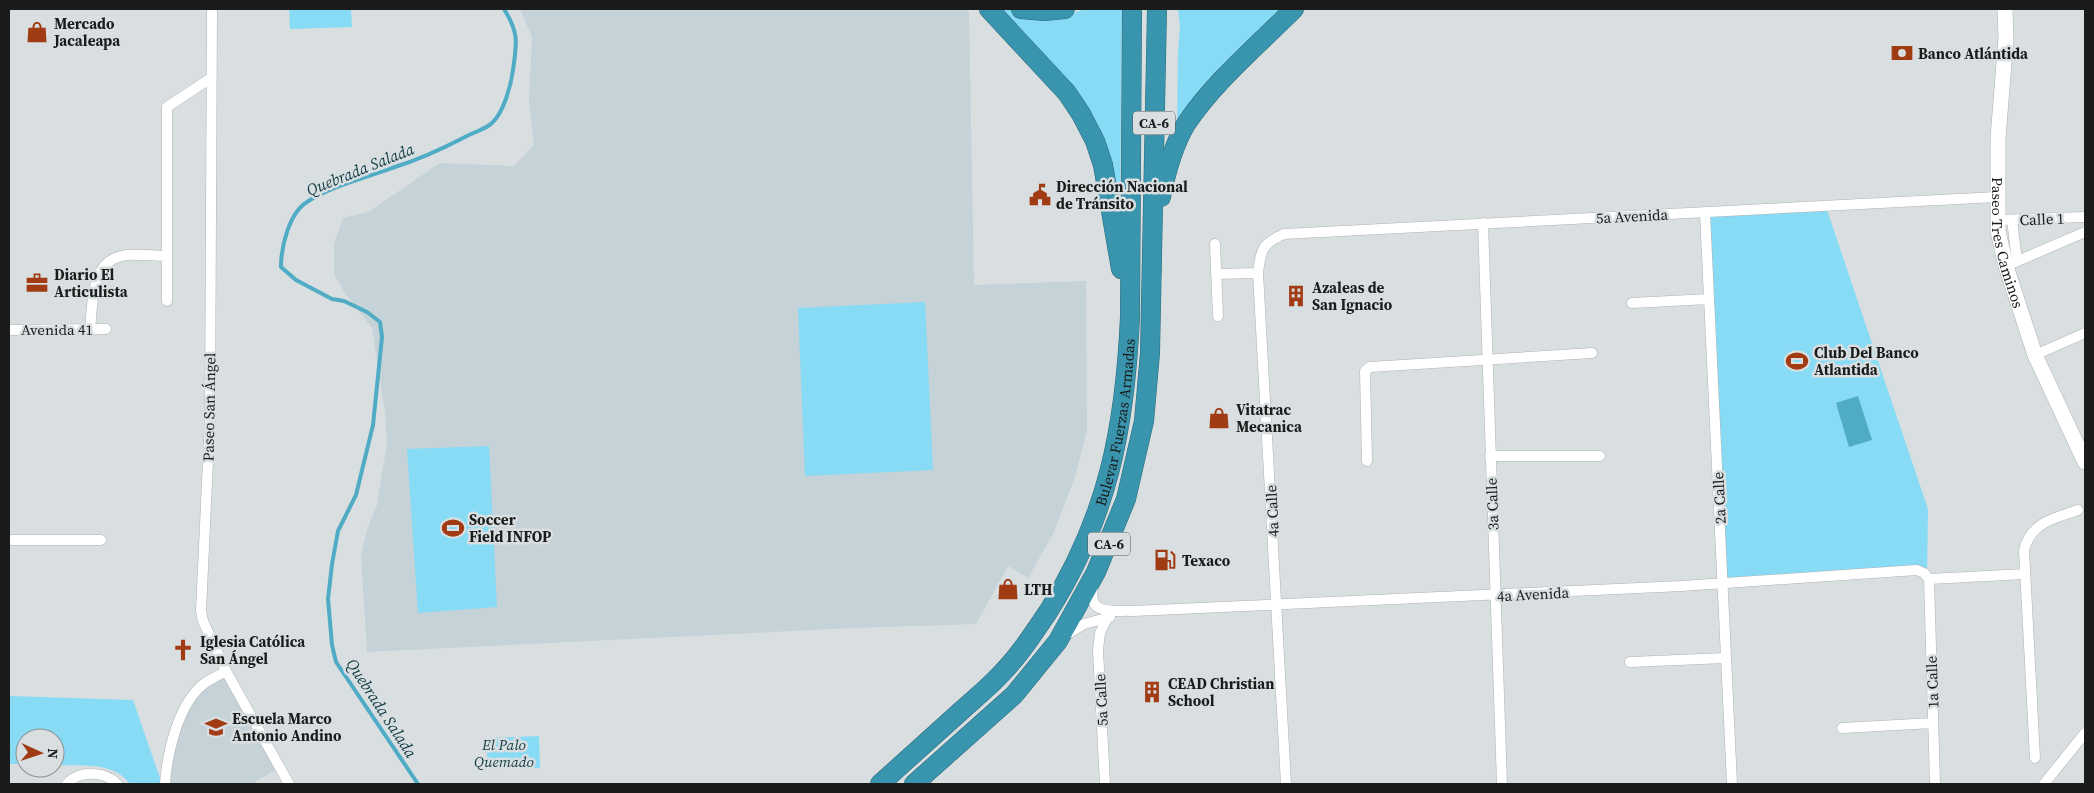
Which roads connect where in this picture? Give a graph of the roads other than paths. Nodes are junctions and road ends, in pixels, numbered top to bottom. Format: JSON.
{"nodes":[{"id":1,"x":212,"y":9,"type":"edge"},
{"id":2,"x":1021,"y":9,"type":"edge"},
{"id":3,"x":1065,"y":9,"type":"edge"},
{"id":4,"x":1132,"y":9,"type":"edge"},
{"id":5,"x":1157,"y":9,"type":"edge"},
{"id":6,"x":1294,"y":9,"type":"edge"},
{"id":7,"x":2005,"y":9,"type":"edge"},
{"id":8,"x":994,"y":13,"type":"edge"},
{"id":9,"x":211,"y":78,"type":"junction"},
{"id":10,"x":1998,"y":197,"type":"junction"},
{"id":11,"x":1705,"y":213,"type":"junction"},
{"id":12,"x":2085,"y":217,"type":"edge"},
{"id":13,"x":2005,"y":220,"type":"junction"},
{"id":14,"x":1482,"y":223,"type":"junction"},
{"id":15,"x":2085,"y":232,"type":"edge"},
{"id":16,"x":1152,"y":237,"type":"junction"},
{"id":17,"x":1269,"y":241,"type":"joint"},
{"id":18,"x":1215,"y":244,"type":"dead end"},
{"id":19,"x":167,"y":256,"type":"junction"},
{"id":20,"x":2011,"y":264,"type":"junction"},
{"id":21,"x":1258,"y":273,"type":"junction"},
{"id":22,"x":1216,"y":274,"type":"junction"},
{"id":23,"x":1709,"y":299,"type":"junction"},
{"id":24,"x":167,"y":301,"type":"dead end"},
{"id":25,"x":1632,"y":303,"type":"dead end"},
{"id":26,"x":1218,"y":316,"type":"dead end"},
{"id":27,"x":1130,"y":318,"type":"junction"},
{"id":28,"x":106,"y":329,"type":"dead end"},
{"id":29,"x":9,"y":330,"type":"edge"},
{"id":30,"x":90,"y":330,"type":"junction"},
{"id":31,"x":2085,"y":333,"type":"edge"},
{"id":32,"x":1592,"y":353,"type":"dead end"},
{"id":33,"x":2035,"y":355,"type":"junction"},
{"id":34,"x":1487,"y":360,"type":"junction"},
{"id":35,"x":2083,"y":451,"type":"edge"},
{"id":36,"x":1490,"y":456,"type":"junction"},
{"id":37,"x":1600,"y":456,"type":"dead end"},
{"id":38,"x":1367,"y":461,"type":"dead end"},
{"id":39,"x":2078,"y":510,"type":"dead end"},
{"id":40,"x":9,"y":540,"type":"edge"},
{"id":41,"x":101,"y":540,"type":"dead end"},
{"id":42,"x":1096,"y":572,"type":"junction"},
{"id":43,"x":2025,"y":574,"type":"junction"},
{"id":44,"x":1929,"y":579,"type":"junction"},
{"id":45,"x":1723,"y":583,"type":"junction"},
{"id":46,"x":1495,"y":596,"type":"junction"},
{"id":47,"x":1277,"y":605,"type":"junction"},
{"id":48,"x":1132,"y":611,"type":"junction"},
{"id":49,"x":1107,"y":618,"type":"junction"},
{"id":50,"x":1058,"y":641,"type":"junction"},
{"id":51,"x":1726,"y":658,"type":"junction"},
{"id":52,"x":1630,"y":662,"type":"dead end"},
{"id":53,"x":226,"y":671,"type":"junction"},
{"id":54,"x":1933,"y":723,"type":"junction"},
{"id":55,"x":1842,"y":728,"type":"dead end"},
{"id":56,"x":2085,"y":733,"type":"edge"},
{"id":57,"x":2034,"y":758,"type":"dead end"},
{"id":58,"x":67,"y":784,"type":"edge"},
{"id":59,"x":117,"y":784,"type":"edge"},
{"id":60,"x":165,"y":784,"type":"edge"},
{"id":61,"x":289,"y":784,"type":"edge"},
{"id":62,"x":880,"y":784,"type":"edge"},
{"id":63,"x":914,"y":784,"type":"edge"},
{"id":64,"x":1105,"y":784,"type":"edge"},
{"id":65,"x":1286,"y":784,"type":"edge"},
{"id":66,"x":1502,"y":784,"type":"edge"},
{"id":67,"x":1732,"y":784,"type":"edge"},
{"id":68,"x":1935,"y":784,"type":"edge"},
{"id":69,"x":2044,"y":784,"type":"edge"}],
"edges":[{"from":1,"to":9,"type":"street","name":"Paseo San Ángel"},
{"from":2,"to":3,"type":"highway"},
{"from":4,"to":27,"type":"highway","name":"Bulevar Fuerzas Armadas","number":"CA-6"},
{"from":5,"to":16,"type":"highway","name":"Bulevar Fuerzas Armadas","number":"CA-6"},
{"from":6,"to":16,"type":"highway"},
{"from":7,"to":10,"type":"street","name":"Paseo Tres Caminos"},
{"from":8,"to":27,"type":"highway"},
{"from":9,"to":19,"type":"street"},
{"from":9,"to":53,"type":"street","name":"Paseo San Ángel"},
{"from":10,"to":11,"type":"street","name":"5a Avenida"},
{"from":10,"to":13,"type":"street","name":"Paseo Tres Caminos"},
{"from":11,"to":14,"type":"street","name":"5a Avenida"},
{"from":11,"to":23,"type":"street","name":"2a Calle"},
{"from":12,"to":13,"type":"street","name":"Calle 1"},
{"from":13,"to":20,"type":"street","name":"Paseo Tres Caminos"},
{"from":14,"to":17,"type":"street","name":"5a Avenida"},
{"from":14,"to":34,"type":"street","name":"3a Calle"},
{"from":15,"to":20,"type":"street","name":"Calle 1"},
{"from":16,"to":42,"type":"highway","name":"Bulevar Fuerzas Armadas","number":"CA-6"},
{"from":17,"to":21,"type":"street","name":"4a Calle"},
{"from":18,"to":22,"type":"street"},
{"from":19,"to":24,"type":"street"},
{"from":19,"to":30,"type":"street"},
{"from":20,"to":33,"type":"street","name":"Paseo Tres Caminos"},
{"from":21,"to":22,"type":"street"},
{"from":21,"to":47,"type":"street","name":"4a Calle"},
{"from":22,"to":26,"type":"street"},
{"from":23,"to":25,"type":"street"},
{"from":23,"to":45,"type":"street","name":"2a Calle"},
{"from":27,"to":62,"type":"highway","name":"Bulevar Fuerzas Armadas","number":"CA-6"},
{"from":28,"to":30,"type":"street","name":"Avenida 41"},
{"from":29,"to":30,"type":"street","name":"Avenida 41"},
{"from":31,"to":33,"type":"street"},
{"from":32,"to":34,"type":"street"},
{"from":33,"to":35,"type":"street","name":"Paseo Tres Caminos"},
{"from":34,"to":36,"type":"street","name":"3a Calle"},
{"from":34,"to":38,"type":"street"},
{"from":36,"to":37,"type":"street"},
{"from":36,"to":46,"type":"street","name":"3a Calle"},
{"from":39,"to":43,"type":"street"},
{"from":40,"to":41,"type":"street"},
{"from":42,"to":48,"type":"street","name":"4a Avenida"},
{"from":42,"to":50,"type":"highway","name":"Bulevar Fuerzas Armadas","number":"CA-6"},
{"from":43,"to":44,"type":"street"},
{"from":43,"to":57,"type":"street"},
{"from":44,"to":45,"type":"street","name":"4a Avenida"},
{"from":44,"to":54,"type":"street","name":"1a Calle"},
{"from":45,"to":46,"type":"street","name":"4a Avenida"},
{"from":45,"to":51,"type":"street","name":"2a Calle"},
{"from":46,"to":47,"type":"street","name":"4a Avenida"},
{"from":46,"to":66,"type":"street","name":"3a Calle"},
{"from":47,"to":48,"type":"street","name":"4a Avenida"},
{"from":47,"to":65,"type":"street","name":"4a Calle"},
{"from":48,"to":49,"type":"street","name":"4a Avenida"},
{"from":49,"to":50,"type":"street","name":"4a Avenida"},
{"from":49,"to":64,"type":"street","name":"5a Calle"},
{"from":50,"to":63,"type":"highway","name":"Bulevar Fuerzas Armadas","number":"CA-6"},
{"from":51,"to":52,"type":"street"},
{"from":51,"to":67,"type":"street","name":"2a Calle"},
{"from":53,"to":60,"type":"street"},
{"from":53,"to":61,"type":"street","name":"Paseo San Ángel"},
{"from":54,"to":55,"type":"street"},
{"from":54,"to":68,"type":"street","name":"1a Calle"},
{"from":56,"to":69,"type":"street"},
{"from":58,"to":59,"type":"street"}]}
